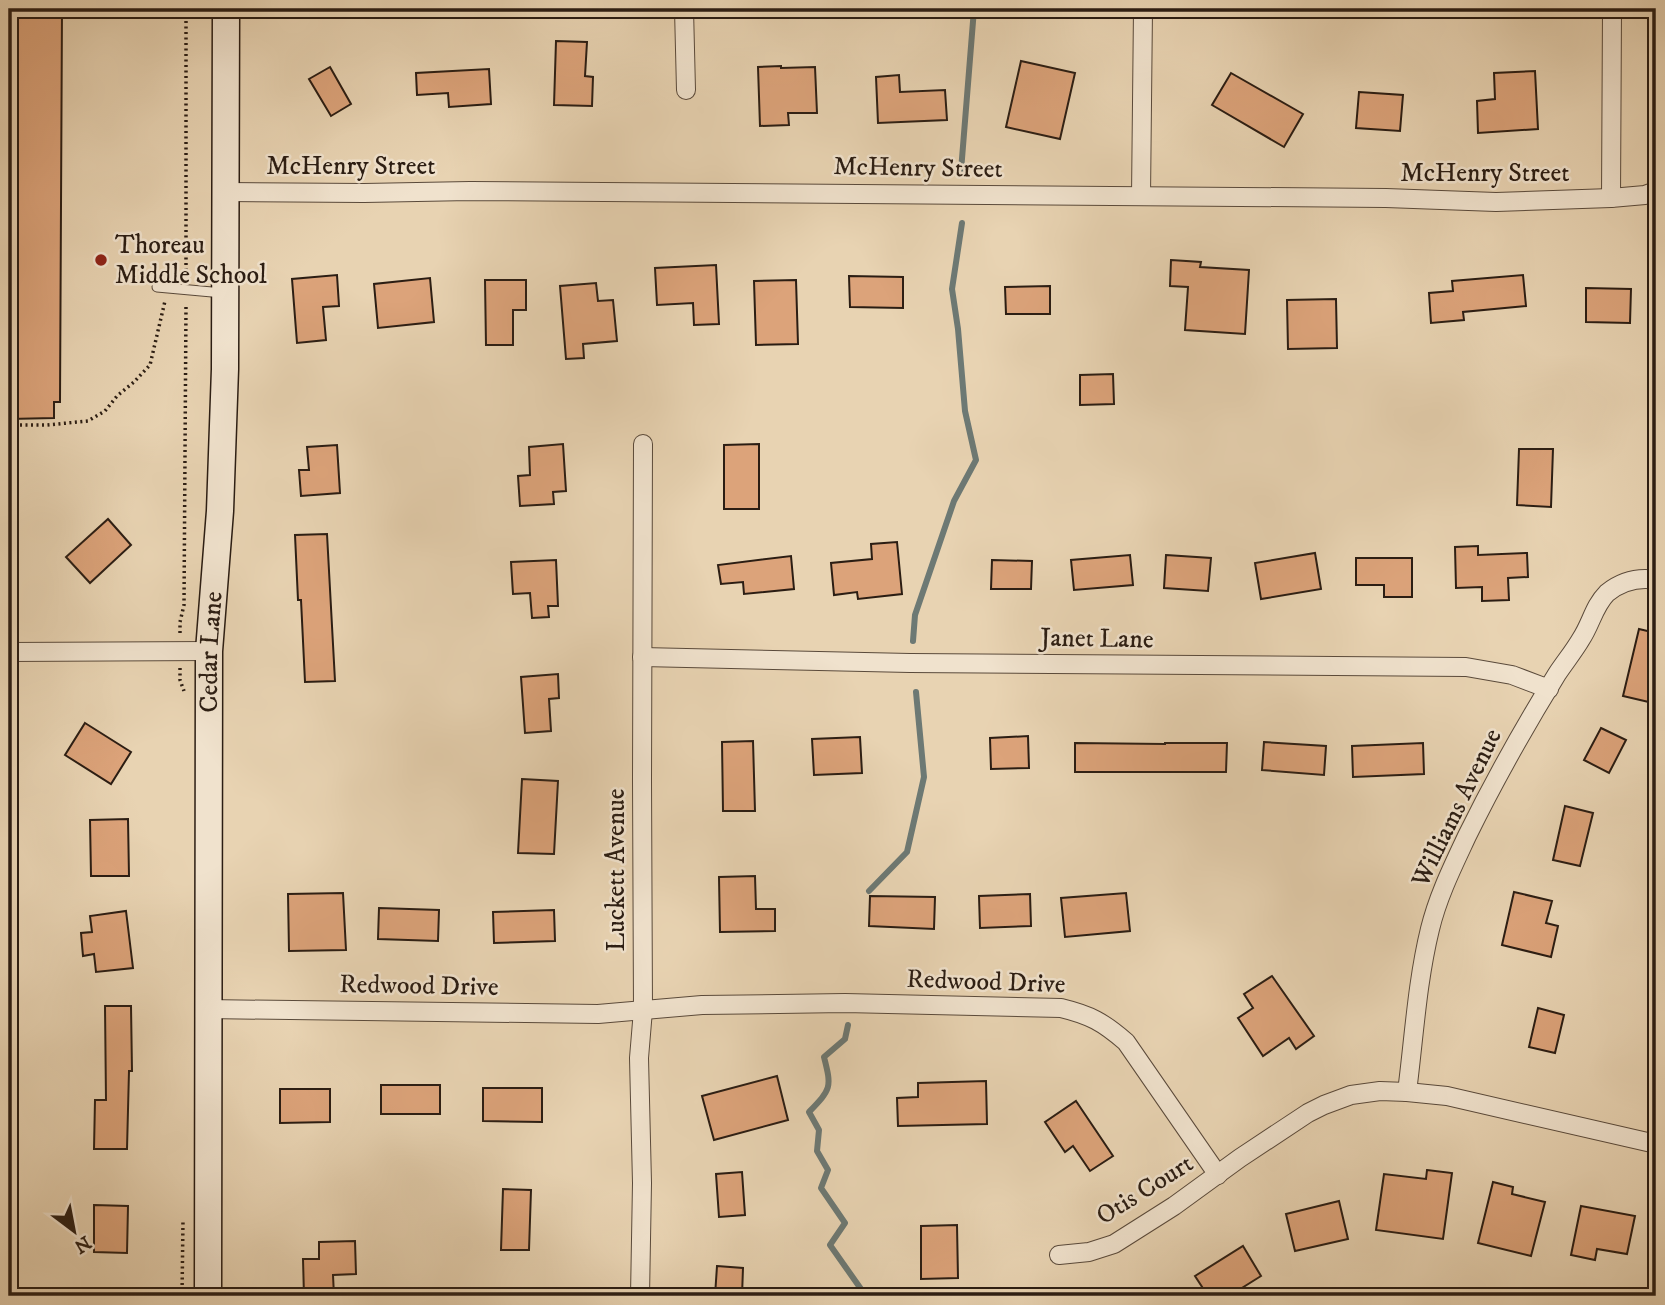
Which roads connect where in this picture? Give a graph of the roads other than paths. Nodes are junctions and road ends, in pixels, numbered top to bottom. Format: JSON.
{"nodes":[{"id":1,"x":226,"y":9,"type":"edge"},
{"id":2,"x":684,"y":9,"type":"edge"},
{"id":3,"x":1143,"y":9,"type":"edge"},
{"id":4,"x":1612,"y":9,"type":"edge"},
{"id":5,"x":686,"y":90,"type":"dead end"},
{"id":6,"x":1656,"y":191,"type":"edge"},
{"id":7,"x":225,"y":192,"type":"junction"},
{"id":8,"x":1141,"y":196,"type":"junction"},
{"id":9,"x":1611,"y":198,"type":"junction"},
{"id":10,"x":163,"y":288,"type":"road end"},
{"id":11,"x":225,"y":293,"type":"junction"},
{"id":12,"x":643,"y":444,"type":"dead end"},
{"id":13,"x":1656,"y":580,"type":"edge"},
{"id":14,"x":209,"y":651,"type":"junction"},
{"id":15,"x":9,"y":652,"type":"edge"},
{"id":16,"x":642,"y":657,"type":"junction"},
{"id":17,"x":1549,"y":689,"type":"junction"},
{"id":18,"x":207,"y":1009,"type":"junction"},
{"id":19,"x":643,"y":1010,"type":"junction"},
{"id":20,"x":1407,"y":1091,"type":"junction"},
{"id":21,"x":1656,"y":1144,"type":"edge"},
{"id":22,"x":1218,"y":1175,"type":"junction"},
{"id":23,"x":1059,"y":1255,"type":"dead end"},
{"id":24,"x":208,"y":1296,"type":"edge"},
{"id":25,"x":640,"y":1296,"type":"edge"}],
"edges":[{"from":1,"to":7,"type":"main road","name":"Cedar Lane"},
{"from":2,"to":5,"type":"street"},
{"from":3,"to":8,"type":"street"},
{"from":4,"to":9,"type":"street"},
{"from":6,"to":9,"type":"street","name":"McHenry Street"},
{"from":7,"to":8,"type":"street","name":"McHenry Street"},
{"from":7,"to":11,"type":"main road","name":"Cedar Lane"},
{"from":8,"to":9,"type":"street","name":"McHenry Street"},
{"from":10,"to":11,"type":"lane"},
{"from":11,"to":14,"type":"main road","name":"Cedar Lane"},
{"from":12,"to":16,"type":"street","name":"Luckett Avenue"},
{"from":13,"to":17,"type":"street","name":"Williams Avenue"},
{"from":14,"to":15,"type":"street"},
{"from":14,"to":18,"type":"main road","name":"Cedar Lane"},
{"from":16,"to":17,"type":"street","name":"Janet Lane"},
{"from":16,"to":19,"type":"street","name":"Luckett Avenue"},
{"from":17,"to":20,"type":"street","name":"Williams Avenue"},
{"from":18,"to":19,"type":"street","name":"Redwood Drive"},
{"from":18,"to":24,"type":"main road","name":"Cedar Lane"},
{"from":19,"to":22,"type":"street","name":"Redwood Drive"},
{"from":19,"to":25,"type":"street","name":"Luckett Avenue"},
{"from":20,"to":21,"type":"street"},
{"from":20,"to":22,"type":"street"},
{"from":22,"to":23,"type":"street","name":"Otis Court"}]}
